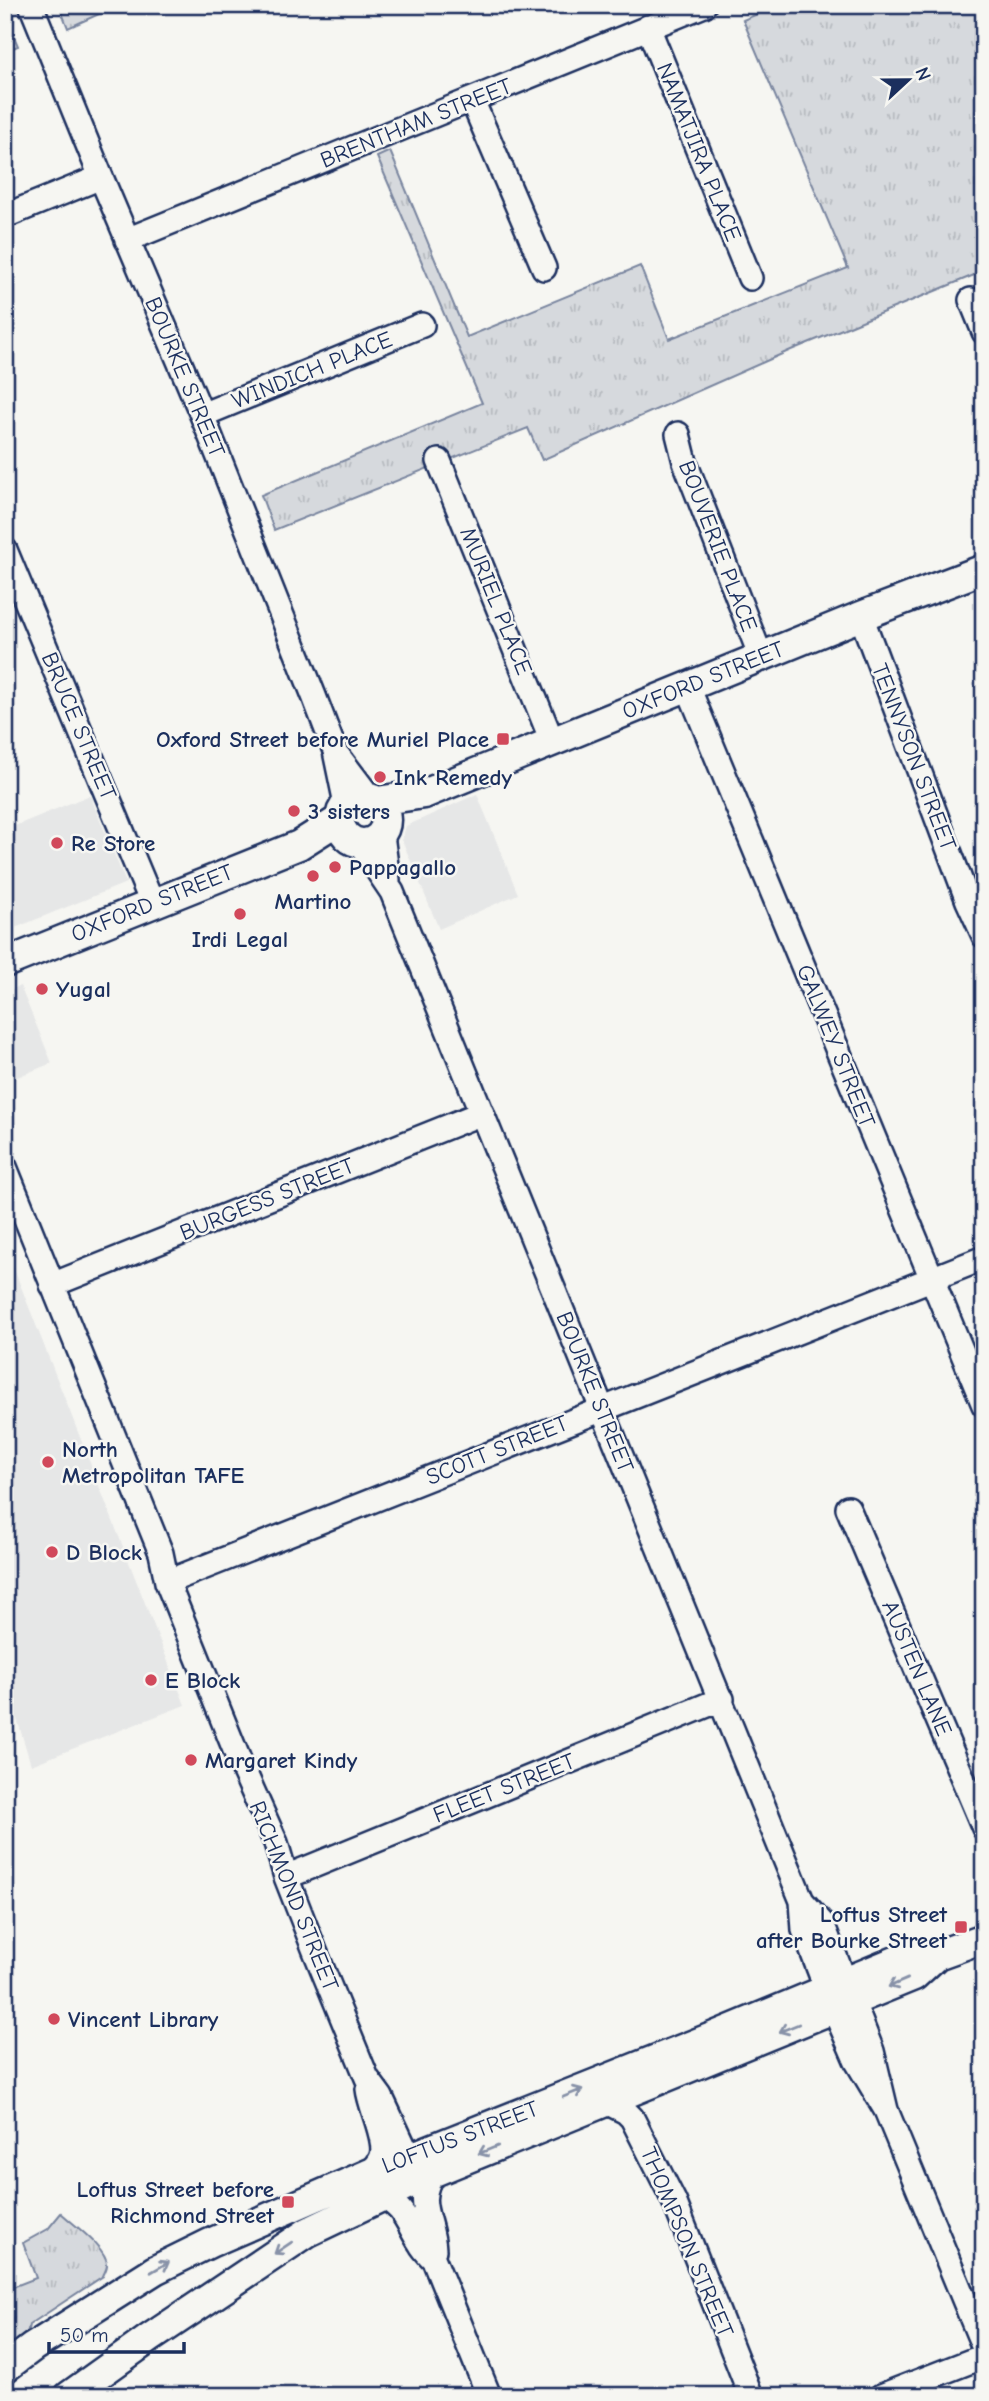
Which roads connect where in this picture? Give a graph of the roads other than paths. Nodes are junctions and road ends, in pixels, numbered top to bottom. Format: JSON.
{"nodes":[{"id":1,"x":31,"y":5,"type":"edge"},
{"id":2,"x":704,"y":5,"type":"edge"},
{"id":3,"x":648,"y":27,"type":"junction"},
{"id":4,"x":472,"y":100,"type":"junction"},
{"id":5,"x":101,"y":177,"type":"junction"},
{"id":6,"x":5,"y":216,"type":"edge"},
{"id":7,"x":127,"y":240,"type":"junction"},
{"id":8,"x":544,"y":268,"type":"dead end"},
{"id":9,"x":750,"y":278,"type":"dead end"},
{"id":10,"x":971,"y":300,"type":"dead end"},
{"id":11,"x":422,"y":325,"type":"dead end"},
{"id":12,"x":984,"y":332,"type":"edge"},
{"id":13,"x":202,"y":415,"type":"junction"},
{"id":14,"x":678,"y":434,"type":"dead end"},
{"id":15,"x":439,"y":461,"type":"dead end"},
{"id":16,"x":5,"y":550,"type":"edge"},
{"id":17,"x":984,"y":569,"type":"edge"},
{"id":18,"x":862,"y":616,"type":"junction"},
{"id":19,"x":761,"y":657,"type":"junction"},
{"id":20,"x":688,"y":687,"type":"junction"},
{"id":21,"x":552,"y":741,"type":"junction"},
{"id":22,"x":364,"y":821,"type":"junction"},
{"id":23,"x":976,"y":897,"type":"edge"},
{"id":24,"x":152,"y":903,"type":"junction"},
{"id":25,"x":984,"y":936,"type":"edge"},
{"id":26,"x":5,"y":963,"type":"edge"},
{"id":27,"x":482,"y":1113,"type":"junction"},
{"id":28,"x":5,"y":1167,"type":"edge"},
{"id":29,"x":984,"y":1258,"type":"edge"},
{"id":30,"x":931,"y":1279,"type":"junction"},
{"id":31,"x":51,"y":1285,"type":"junction"},
{"id":32,"x":984,"y":1405,"type":"edge"},
{"id":33,"x":602,"y":1408,"type":"junction"},
{"id":34,"x":848,"y":1508,"type":"dead end"},
{"id":35,"x":167,"y":1582,"type":"junction"},
{"id":36,"x":722,"y":1699,"type":"junction"},
{"id":37,"x":984,"y":1828,"type":"edge"},
{"id":38,"x":286,"y":1877,"type":"junction"},
{"id":39,"x":984,"y":1938,"type":"edge"},
{"id":40,"x":840,"y":1996,"type":"junction"},
{"id":41,"x":367,"y":2078,"type":"junction"},
{"id":42,"x":606,"y":2102,"type":"junction"},
{"id":43,"x":421,"y":2169,"type":"junction"},
{"id":44,"x":374,"y":2185,"type":"junction"},
{"id":45,"x":434,"y":2260,"type":"junction"},
{"id":46,"x":983,"y":2347,"type":"edge"},
{"id":47,"x":5,"y":2368,"type":"edge"},
{"id":48,"x":77,"y":2394,"type":"edge"},
{"id":49,"x":489,"y":2396,"type":"edge"},
{"id":50,"x":751,"y":2396,"type":"edge"},
{"id":51,"x":881,"y":2396,"type":"edge"}],
"edges":[{"from":1,"to":5,"type":"street","name":"BOURKE STREET"},
{"from":2,"to":3,"type":"street","name":"BRENTHAM STREET"},
{"from":3,"to":4,"type":"street","name":"BRENTHAM STREET"},
{"from":3,"to":9,"type":"street","name":"NAMATJIRA PLACE"},
{"from":4,"to":7,"type":"street","name":"BRENTHAM STREET"},
{"from":4,"to":8,"type":"street"},
{"from":5,"to":6,"type":"street"},
{"from":5,"to":7,"type":"street","name":"BOURKE STREET"},
{"from":7,"to":13,"type":"street","name":"BOURKE STREET"},
{"from":10,"to":12,"type":"street"},
{"from":11,"to":13,"type":"street","name":"WINDICH PLACE"},
{"from":13,"to":22,"type":"street","name":"BOURKE STREET"},
{"from":14,"to":19,"type":"street","name":"BOUVERIE PLACE"},
{"from":15,"to":21,"type":"street","name":"MURIEL PLACE"},
{"from":16,"to":24,"type":"street","name":"BRUCE STREET"},
{"from":17,"to":18,"type":"main road","name":"OXFORD STREET"},
{"from":18,"to":19,"type":"main road","name":"OXFORD STREET"},
{"from":18,"to":23,"type":"street","name":"TENNYSON STREET"},
{"from":19,"to":20,"type":"main road","name":"OXFORD STREET"},
{"from":20,"to":21,"type":"main road","name":"OXFORD STREET"},
{"from":20,"to":30,"type":"street","name":"GALWEY STREET"},
{"from":21,"to":22,"type":"main road","name":"OXFORD STREET"},
{"from":22,"to":24,"type":"main road","name":"OXFORD STREET"},
{"from":22,"to":27,"type":"street","name":"BOURKE STREET"},
{"from":23,"to":25,"type":"street","name":"TENNYSON STREET"},
{"from":24,"to":26,"type":"main road","name":"OXFORD STREET"},
{"from":27,"to":31,"type":"street","name":"BURGESS STREET"},
{"from":27,"to":33,"type":"street","name":"BOURKE STREET"},
{"from":28,"to":31,"type":"street","name":"RICHMOND STREET"},
{"from":29,"to":30,"type":"street","name":"SCOTT STREET"},
{"from":30,"to":32,"type":"street","name":"GALWEY STREET"},
{"from":30,"to":33,"type":"street","name":"SCOTT STREET"},
{"from":31,"to":35,"type":"street","name":"RICHMOND STREET"},
{"from":33,"to":35,"type":"street","name":"SCOTT STREET"},
{"from":33,"to":36,"type":"street","name":"BOURKE STREET"},
{"from":34,"to":37,"type":"street","name":"AUSTEN LANE"},
{"from":35,"to":38,"type":"street","name":"RICHMOND STREET"},
{"from":36,"to":38,"type":"street","name":"FLEET STREET"},
{"from":36,"to":40,"type":"street","name":"BOURKE STREET"},
{"from":38,"to":41,"type":"street","name":"RICHMOND STREET"},
{"from":39,"to":40,"type":"main road","name":"LOFTUS STREET"},
{"from":40,"to":42,"type":"main road","name":"LOFTUS STREET","one_way":true},
{"from":43,"to":40,"type":"main road","name":"LOFTUS STREET","one_way":true},
{"from":40,"to":46,"type":"street","name":"BOURKE STREET"},
{"from":41,"to":43,"type":"street","name":"RICHMOND STREET"},
{"from":41,"to":44,"type":"street","name":"RICHMOND STREET"},
{"from":42,"to":43,"type":"main road","name":"LOFTUS STREET","one_way":true},
{"from":42,"to":50,"type":"street","name":"THOMPSON STREET"},
{"from":43,"to":44,"type":"main road","name":"LOFTUS STREET"},
{"from":43,"to":45,"type":"street"},
{"from":44,"to":45,"type":"street"},
{"from":47,"to":44,"type":"main road","name":"LOFTUS STREET","one_way":true},
{"from":44,"to":48,"type":"main road","name":"LOFTUS STREET","one_way":true},
{"from":45,"to":49,"type":"street"},
{"from":46,"to":51,"type":"street"}]}
